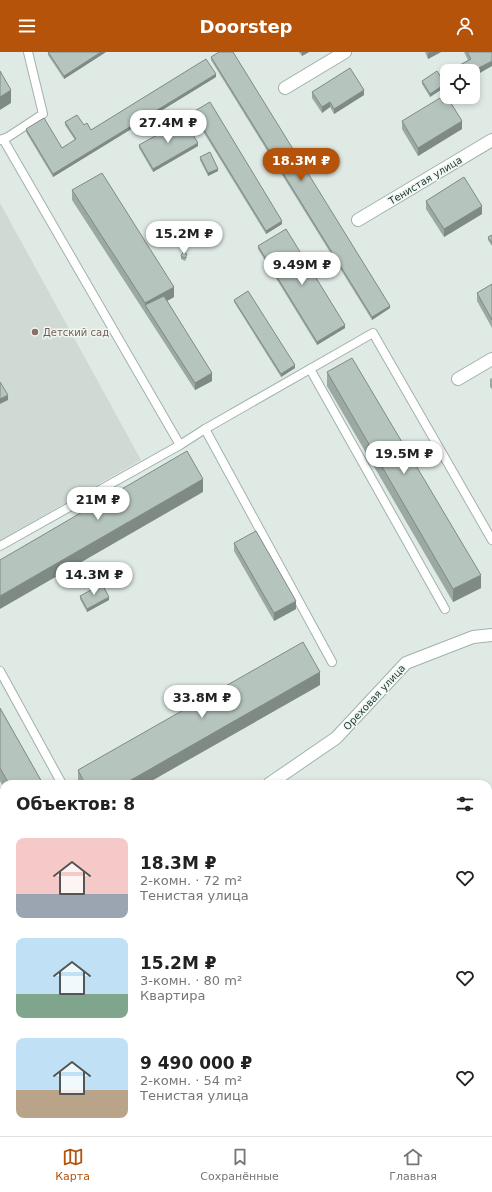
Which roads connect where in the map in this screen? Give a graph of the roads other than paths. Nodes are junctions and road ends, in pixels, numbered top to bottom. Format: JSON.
{"nodes":[{"id":1,"x":28,"y":52,"type":"edge"},
{"id":2,"x":345,"y":52,"type":"edge"},
{"id":3,"x":285,"y":88,"type":"dead end"},
{"id":4,"x":1,"y":140,"type":"edge"},
{"id":5,"x":492,"y":140,"type":"edge"},
{"id":6,"x":358,"y":220,"type":"dead end"},
{"id":7,"x":492,"y":358,"type":"edge"},
{"id":8,"x":310,"y":369,"type":"junction"},
{"id":9,"x":458,"y":379,"type":"dead end"},
{"id":10,"x":205,"y":429,"type":"junction"},
{"id":11,"x":180,"y":446,"type":"junction"},
{"id":12,"x":492,"y":540,"type":"edge"},
{"id":13,"x":0,"y":546,"type":"edge"},
{"id":14,"x":445,"y":609,"type":"dead end"},
{"id":15,"x":492,"y":635,"type":"edge"},
{"id":16,"x":332,"y":662,"type":"dead end"},
{"id":17,"x":0,"y":671,"type":"edge"},
{"id":18,"x":60,"y":780,"type":"edge"},
{"id":19,"x":278,"y":780,"type":"edge"}],
"edges":[{"from":1,"to":4,"type":"lane"},
{"from":2,"to":3,"type":"street"},
{"from":4,"to":11,"type":"lane"},
{"from":5,"to":6,"type":"street","name":"Тенистая улица"},
{"from":7,"to":9,"type":"street"},
{"from":8,"to":10,"type":"lane"},
{"from":8,"to":12,"type":"lane"},
{"from":8,"to":14,"type":"lane"},
{"from":10,"to":11,"type":"lane"},
{"from":10,"to":16,"type":"lane"},
{"from":11,"to":13,"type":"lane"},
{"from":15,"to":19,"type":"street","name":"Ореховая улица"},
{"from":17,"to":18,"type":"lane"}]}
